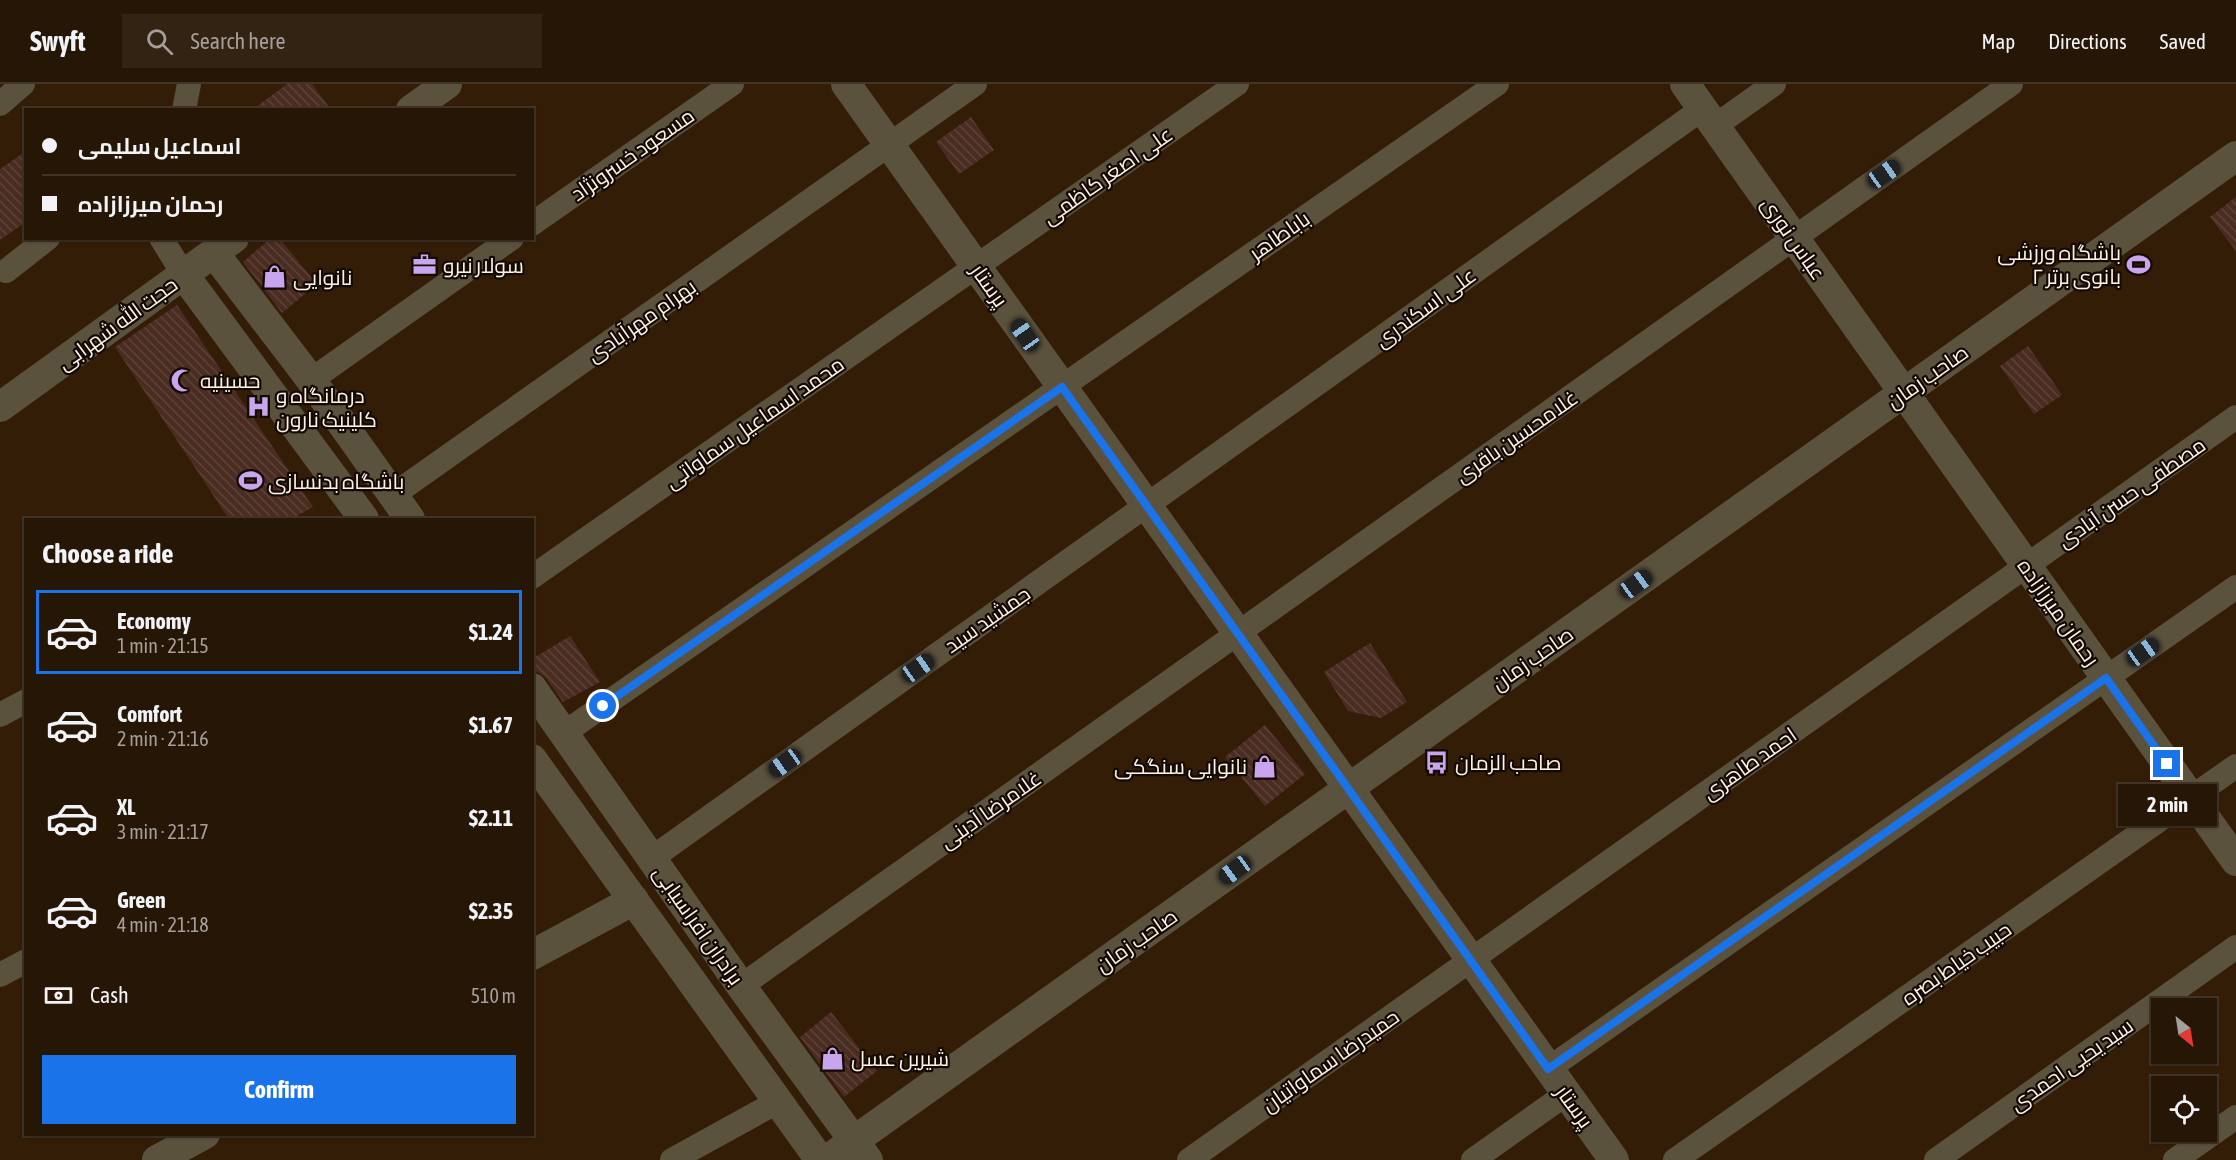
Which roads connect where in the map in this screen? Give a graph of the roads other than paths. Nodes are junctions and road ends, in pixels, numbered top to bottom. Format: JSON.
{"nodes":[{"id":1,"x":23,"y":84,"type":"edge"},
{"id":2,"x":188,"y":84,"type":"edge"},
{"id":3,"x":447,"y":84,"type":"edge"},
{"id":4,"x":732,"y":84,"type":"edge"},
{"id":5,"x":846,"y":84,"type":"edge"},
{"id":6,"x":975,"y":84,"type":"edge"},
{"id":7,"x":1237,"y":84,"type":"edge"},
{"id":8,"x":1497,"y":84,"type":"edge"},
{"id":9,"x":1685,"y":84,"type":"edge"},
{"id":10,"x":1774,"y":84,"type":"edge"},
{"id":11,"x":2011,"y":84,"type":"edge"},
{"id":12,"x":0,"y":104,"type":"edge"},
{"id":13,"x":184,"y":108,"type":"edge"},
{"id":14,"x":414,"y":108,"type":"edge"},
{"id":15,"x":1709,"y":117,"type":"junction"},
{"id":16,"x":889,"y":144,"type":"junction"},
{"id":17,"x":2236,"y":156,"type":"edge"},
{"id":18,"x":534,"y":223,"type":"edge"},
{"id":19,"x":1794,"y":238,"type":"junction"},
{"id":20,"x":45,"y":240,"type":"edge"},
{"id":21,"x":162,"y":240,"type":"edge"},
{"id":22,"x":509,"y":240,"type":"edge"},
{"id":23,"x":224,"y":246,"type":"edge"},
{"id":24,"x":976,"y":267,"type":"junction"},
{"id":25,"x":6,"y":271,"type":"dead end"},
{"id":26,"x":184,"y":275,"type":"junction"},
{"id":27,"x":311,"y":380,"type":"junction"},
{"id":28,"x":1062,"y":387,"type":"junction"},
{"id":29,"x":1904,"y":393,"type":"junction"},
{"id":30,"x":0,"y":407,"type":"edge"},
{"id":31,"x":2236,"y":417,"type":"edge"},
{"id":32,"x":393,"y":495,"type":"junction"},
{"id":33,"x":1147,"y":506,"type":"junction"},
{"id":34,"x":361,"y":518,"type":"edge"},
{"id":35,"x":409,"y":518,"type":"edge"},
{"id":36,"x":2027,"y":566,"type":"junction"},
{"id":37,"x":534,"y":576,"type":"edge"},
{"id":38,"x":2236,"y":587,"type":"edge"},
{"id":39,"x":1238,"y":633,"type":"junction"},
{"id":40,"x":2106,"y":678,"type":"junction"},
{"id":41,"x":534,"y":691,"type":"edge"},
{"id":42,"x":24,"y":702,"type":"edge"},
{"id":43,"x":0,"y":714,"type":"edge"},
{"id":44,"x":564,"y":733,"type":"junction"},
{"id":45,"x":534,"y":762,"type":"edge"},
{"id":46,"x":2236,"y":766,"type":"edge"},
{"id":47,"x":1349,"y":788,"type":"junction"},
{"id":48,"x":2191,"y":798,"type":"junction"},
{"id":49,"x":652,"y":858,"type":"junction"},
{"id":50,"x":2236,"y":861,"type":"edge"},
{"id":51,"x":634,"y":900,"type":"junction"},
{"id":52,"x":2236,"y":947,"type":"edge"},
{"id":53,"x":534,"y":954,"type":"edge"},
{"id":54,"x":1471,"y":960,"type":"junction"},
{"id":55,"x":24,"y":962,"type":"edge"},
{"id":56,"x":0,"y":975,"type":"edge"},
{"id":57,"x":741,"y":986,"type":"junction"},
{"id":58,"x":1548,"y":1069,"type":"junction"},
{"id":59,"x":1566,"y":1094,"type":"junction"},
{"id":60,"x":777,"y":1102,"type":"junction"},
{"id":61,"x":2236,"y":1117,"type":"edge"},
{"id":62,"x":201,"y":1136,"type":"edge"},
{"id":63,"x":862,"y":1150,"type":"edge"},
{"id":64,"x":157,"y":1160,"type":"edge"},
{"id":65,"x":672,"y":1160,"type":"edge"},
{"id":66,"x":820,"y":1160,"type":"edge"},
{"id":67,"x":827,"y":1160,"type":"edge"},
{"id":68,"x":1189,"y":1160,"type":"edge"},
{"id":69,"x":1473,"y":1160,"type":"edge"},
{"id":70,"x":1614,"y":1160,"type":"edge"},
{"id":71,"x":1675,"y":1160,"type":"edge"},
{"id":72,"x":1936,"y":1160,"type":"edge"},
{"id":73,"x":2175,"y":1160,"type":"edge"}],
"edges":[{"from":1,"to":12,"type":"street"},
{"from":2,"to":13,"type":"street"},
{"from":3,"to":14,"type":"street"},
{"from":4,"to":18,"type":"street","name":"مسعود خسرونژاد"},
{"from":5,"to":16,"type":"street","name":"پرستار"},
{"from":6,"to":16,"type":"street","name":"بهرام مهرآبادی"},
{"from":7,"to":24,"type":"street","name":"علی اصغر کاظمی"},
{"from":8,"to":28,"type":"street","name":"باباطاهر"},
{"from":9,"to":15,"type":"street","name":"عباس نوری"},
{"from":10,"to":15,"type":"street","name":"علی اسکندری"},
{"from":11,"to":19,"type":"street","name":"غلامحسین باقری"},
{"from":15,"to":19,"type":"street","name":"عباس نوری"},
{"from":15,"to":33,"type":"street","name":"علی اسکندری"},
{"from":16,"to":24,"type":"street","name":"پرستار"},
{"from":16,"to":32,"type":"street","name":"بهرام مهرآبادی"},
{"from":17,"to":29,"type":"street","name":"صاحب زمان"},
{"from":19,"to":29,"type":"street","name":"عباس نوری"},
{"from":19,"to":39,"type":"street","name":"غلامحسین باقری"},
{"from":20,"to":25,"type":"street"},
{"from":21,"to":26,"type":"street"},
{"from":22,"to":27,"type":"street"},
{"from":23,"to":26,"type":"street","name":"حجت الله شهرابی"},
{"from":23,"to":27,"type":"street"},
{"from":24,"to":28,"type":"street","name":"پرستار"},
{"from":24,"to":37,"type":"street","name":"محمد اسماعیل سماواتی"},
{"from":26,"to":30,"type":"street","name":"حجت الله شهرابی"},
{"from":26,"to":34,"type":"street"},
{"from":27,"to":32,"type":"street"},
{"from":28,"to":33,"type":"street","name":"پرستار"},
{"from":28,"to":44,"type":"street","name":"باباطاهر"},
{"from":29,"to":36,"type":"street","name":"رحمان میرزازاده"},
{"from":29,"to":47,"type":"street","name":"صاحب زمان"},
{"from":31,"to":36,"type":"street","name":"مصطفی حسن آبادی"},
{"from":32,"to":35,"type":"street"},
{"from":33,"to":39,"type":"street","name":"پرستار"},
{"from":33,"to":49,"type":"street","name":"جمشید سید"},
{"from":36,"to":40,"type":"street","name":"رحمان میرزازاده"},
{"from":36,"to":54,"type":"street","name":"احمد طاهری"},
{"from":38,"to":40,"type":"street"},
{"from":39,"to":47,"type":"street","name":"پرستار"},
{"from":39,"to":57,"type":"street","name":"غلامرضا آدینی"},
{"from":40,"to":48,"type":"street","name":"رحمان میرزازاده"},
{"from":40,"to":58,"type":"street"},
{"from":41,"to":44,"type":"street","name":"برادران افراسیابی"},
{"from":42,"to":43,"type":"street"},
{"from":44,"to":49,"type":"street","name":"برادران افراسیابی"},
{"from":45,"to":51,"type":"street","name":"برادران افراسیابی"},
{"from":46,"to":48,"type":"street","name":"حبیب خیاط بصره"},
{"from":47,"to":54,"type":"street","name":"پرستار"},
{"from":47,"to":63,"type":"street","name":"صاحب زمان"},
{"from":48,"to":50,"type":"street","name":"رحمان میرزازاده"},
{"from":48,"to":71,"type":"street","name":"حبیب خیاط بصره"},
{"from":49,"to":57,"type":"street","name":"برادران افراسیابی"},
{"from":51,"to":53,"type":"street"},
{"from":51,"to":60,"type":"street","name":"برادران افراسیابی"},
{"from":52,"to":72,"type":"street","name":"سید یحیی احمدی"},
{"from":54,"to":58,"type":"street","name":"پرستار"},
{"from":54,"to":68,"type":"street","name":"حمیدرضا سماواتیان"},
{"from":55,"to":56,"type":"street"},
{"from":57,"to":63,"type":"street","name":"برادران افراسیابی"},
{"from":58,"to":59,"type":"street","name":"پرستار"},
{"from":59,"to":69,"type":"street"},
{"from":59,"to":70,"type":"street","name":"پرستار"},
{"from":60,"to":65,"type":"street"},
{"from":60,"to":66,"type":"street","name":"برادران افراسیابی"},
{"from":61,"to":73,"type":"street"},
{"from":62,"to":64,"type":"street"},
{"from":63,"to":67,"type":"street","name":"صاحب زمان"}]}
